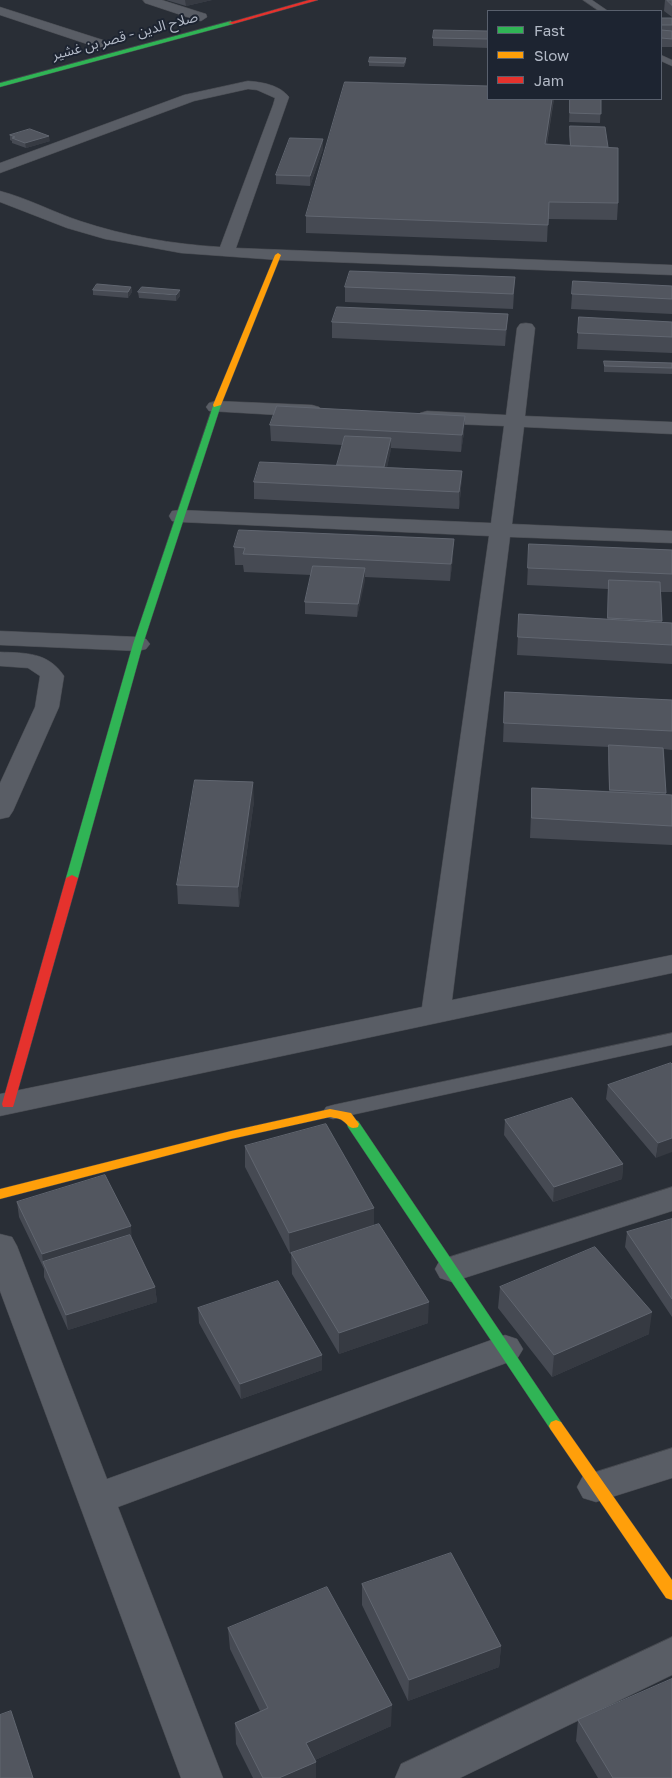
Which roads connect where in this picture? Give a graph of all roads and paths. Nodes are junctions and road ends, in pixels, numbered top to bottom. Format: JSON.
{"nodes":[{"id":1,"x":149,"y":0,"type":"edge"},
{"id":2,"x":315,"y":0,"type":"edge"},
{"id":3,"x":588,"y":0,"type":"edge"},
{"id":4,"x":0,"y":10,"type":"edge"},
{"id":5,"x":603,"y":10,"type":"edge"},
{"id":6,"x":206,"y":16,"type":"joint"},
{"id":7,"x":183,"y":22,"type":"dead end"},
{"id":8,"x":105,"y":43,"type":"joint"},
{"id":9,"x":78,"y":50,"type":"dead end"},
{"id":10,"x":0,"y":85,"type":"edge"},
{"id":11,"x":4,"y":164,"type":"edge"},
{"id":12,"x":0,"y":196,"type":"edge"},
{"id":13,"x":226,"y":252,"type":"junction"},
{"id":14,"x":278,"y":255,"type":"junction"},
{"id":15,"x":672,"y":270,"type":"edge"},
{"id":16,"x":526,"y":328,"type":"dead end"},
{"id":17,"x":216,"y":407,"type":"junction"},
{"id":18,"x":326,"y":412,"type":"edge"},
{"id":19,"x":406,"y":416,"type":"edge"},
{"id":20,"x":515,"y":421,"type":"junction"},
{"id":21,"x":672,"y":428,"type":"edge"},
{"id":22,"x":180,"y":516,"type":"junction"},
{"id":23,"x":501,"y":530,"type":"junction"},
{"id":24,"x":672,"y":537,"type":"edge"},
{"id":25,"x":0,"y":638,"type":"edge"},
{"id":26,"x":138,"y":644,"type":"junction"},
{"id":27,"x":0,"y":659,"type":"edge"},
{"id":28,"x":0,"y":811,"type":"edge"},
{"id":29,"x":672,"y":964,"type":"edge"},
{"id":30,"x":436,"y":1014,"type":"junction"},
{"id":31,"x":672,"y":1039,"type":"edge"},
{"id":32,"x":4,"y":1105,"type":"edge"},
{"id":33,"x":330,"y":1113,"type":"junction"},
{"id":34,"x":0,"y":1194,"type":"edge"},
{"id":35,"x":672,"y":1198,"type":"edge"},
{"id":36,"x":0,"y":1246,"type":"edge"},
{"id":37,"x":452,"y":1269,"type":"junction"},
{"id":38,"x":505,"y":1349,"type":"junction"},
{"id":39,"x":672,"y":1463,"type":"edge"},
{"id":40,"x":596,"y":1487,"type":"junction"},
{"id":41,"x":95,"y":1498,"type":"junction"},
{"id":42,"x":672,"y":1593,"type":"edge"},
{"id":43,"x":672,"y":1654,"type":"edge"},
{"id":44,"x":202,"y":1778,"type":"edge"},
{"id":45,"x":416,"y":1778,"type":"edge"}],
"edges":[{"from":1,"to":6,"type":"street"},
{"from":2,"to":10,"type":"main road","name":"صلاح الدين - قصر بن غشير"},
{"from":3,"to":5,"type":"lane"},
{"from":4,"to":8,"type":"street"},
{"from":6,"to":7,"type":"main road"},
{"from":8,"to":9,"type":"main road"},
{"from":11,"to":13,"type":"street"},
{"from":12,"to":13,"type":"street"},
{"from":13,"to":14,"type":"street"},
{"from":14,"to":15,"type":"street"},
{"from":14,"to":17,"type":"main road"},
{"from":16,"to":20,"type":"street"},
{"from":17,"to":18,"type":"street"},
{"from":17,"to":22,"type":"main road"},
{"from":19,"to":20,"type":"street"},
{"from":20,"to":21,"type":"street"},
{"from":20,"to":23,"type":"street"},
{"from":22,"to":23,"type":"street"},
{"from":22,"to":26,"type":"main road"},
{"from":23,"to":24,"type":"street"},
{"from":23,"to":30,"type":"street"},
{"from":25,"to":26,"type":"street"},
{"from":26,"to":32,"type":"main road"},
{"from":27,"to":28,"type":"street"},
{"from":29,"to":30,"type":"street"},
{"from":30,"to":32,"type":"street"},
{"from":31,"to":33,"type":"lane"},
{"from":33,"to":34,"type":"main road"},
{"from":33,"to":37,"type":"main road"},
{"from":35,"to":37,"type":"street"},
{"from":36,"to":41,"type":"street"},
{"from":37,"to":38,"type":"main road"},
{"from":38,"to":40,"type":"main road"},
{"from":38,"to":41,"type":"street"},
{"from":39,"to":40,"type":"street"},
{"from":40,"to":42,"type":"main road"},
{"from":41,"to":44,"type":"street"},
{"from":43,"to":45,"type":"street"}]}
